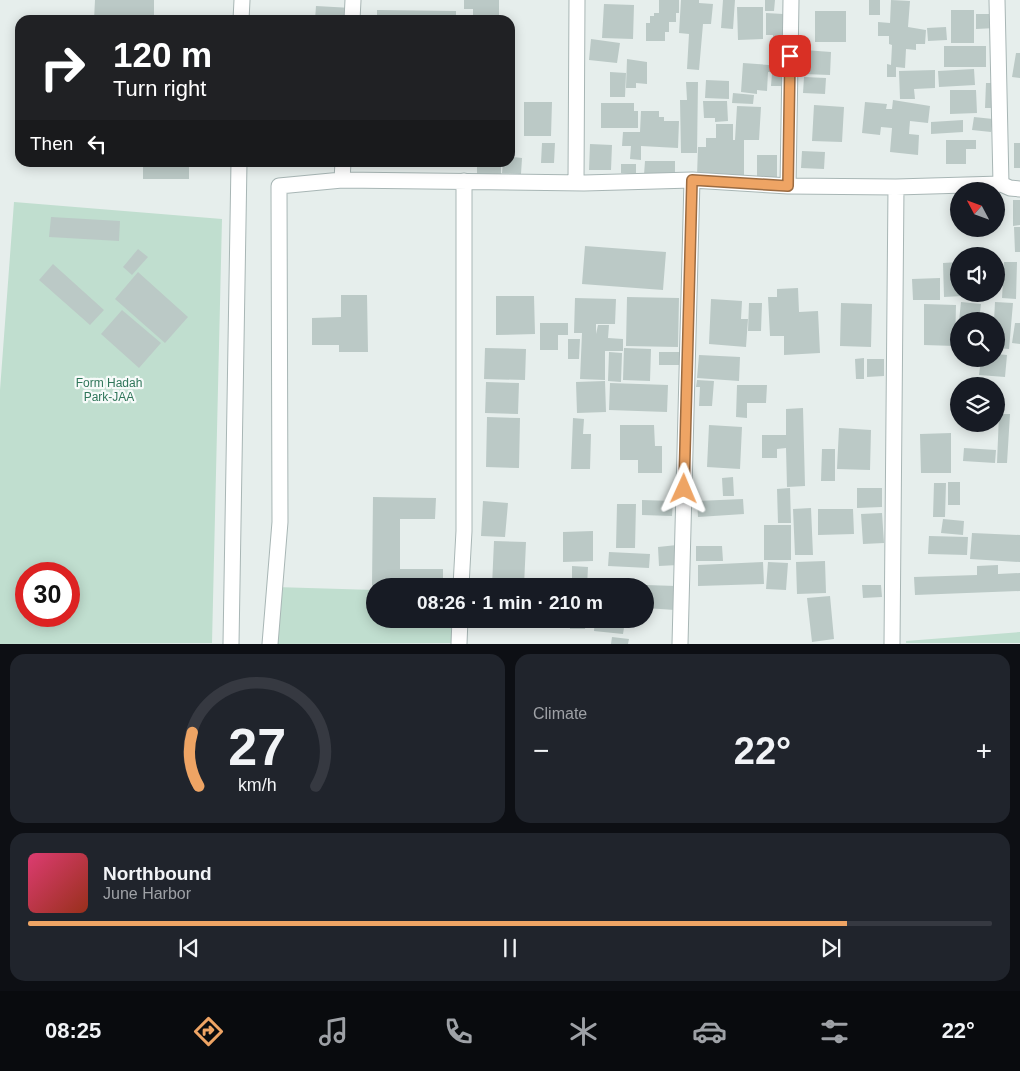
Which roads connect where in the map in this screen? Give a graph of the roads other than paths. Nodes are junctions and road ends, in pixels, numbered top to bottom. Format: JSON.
{"nodes":[{"id":1,"x":242,"y":0,"type":"edge"},
{"id":2,"x":353,"y":0,"type":"edge"},
{"id":3,"x":577,"y":0,"type":"edge"},
{"id":4,"x":791,"y":0,"type":"edge"},
{"id":5,"x":997,"y":0,"type":"edge"},
{"id":6,"x":241,"y":15,"type":"edge"},
{"id":7,"x":352,"y":15,"type":"edge"},
{"id":8,"x":239,"y":167,"type":"edge"},
{"id":9,"x":343,"y":167,"type":"edge"},
{"id":10,"x":342,"y":180,"type":"junction"},
{"id":11,"x":692,"y":180,"type":"junction"},
{"id":12,"x":464,"y":181,"type":"junction"},
{"id":13,"x":576,"y":182,"type":"junction"},
{"id":14,"x":1001,"y":182,"type":"edge"},
{"id":15,"x":950,"y":185,"type":"edge"},
{"id":16,"x":788,"y":186,"type":"junction"},
{"id":17,"x":1005,"y":186,"type":"edge"},
{"id":18,"x":896,"y":187,"type":"junction"},
{"id":19,"x":1020,"y":189,"type":"edge"},
{"id":20,"x":461,"y":578,"type":"edge"},
{"id":21,"x":460,"y":628,"type":"edge"},
{"id":22,"x":231,"y":644,"type":"edge"},
{"id":23,"x":270,"y":644,"type":"edge"},
{"id":24,"x":459,"y":644,"type":"edge"},
{"id":25,"x":680,"y":644,"type":"edge"},
{"id":26,"x":892,"y":644,"type":"edge"}],
"edges":[{"from":1,"to":6,"type":"street"},
{"from":2,"to":7,"type":"street"},
{"from":3,"to":13,"type":"street"},
{"from":4,"to":16,"type":"street"},
{"from":5,"to":14,"type":"street"},
{"from":8,"to":22,"type":"street"},
{"from":9,"to":10,"type":"street"},
{"from":10,"to":12,"type":"street"},
{"from":10,"to":23,"type":"street"},
{"from":11,"to":13,"type":"street"},
{"from":11,"to":16,"type":"street"},
{"from":11,"to":25,"type":"street"},
{"from":12,"to":13,"type":"street"},
{"from":12,"to":20,"type":"street"},
{"from":15,"to":18,"type":"street"},
{"from":16,"to":18,"type":"street"},
{"from":17,"to":19,"type":"street"},
{"from":18,"to":26,"type":"street"},
{"from":21,"to":24,"type":"street"}]}
